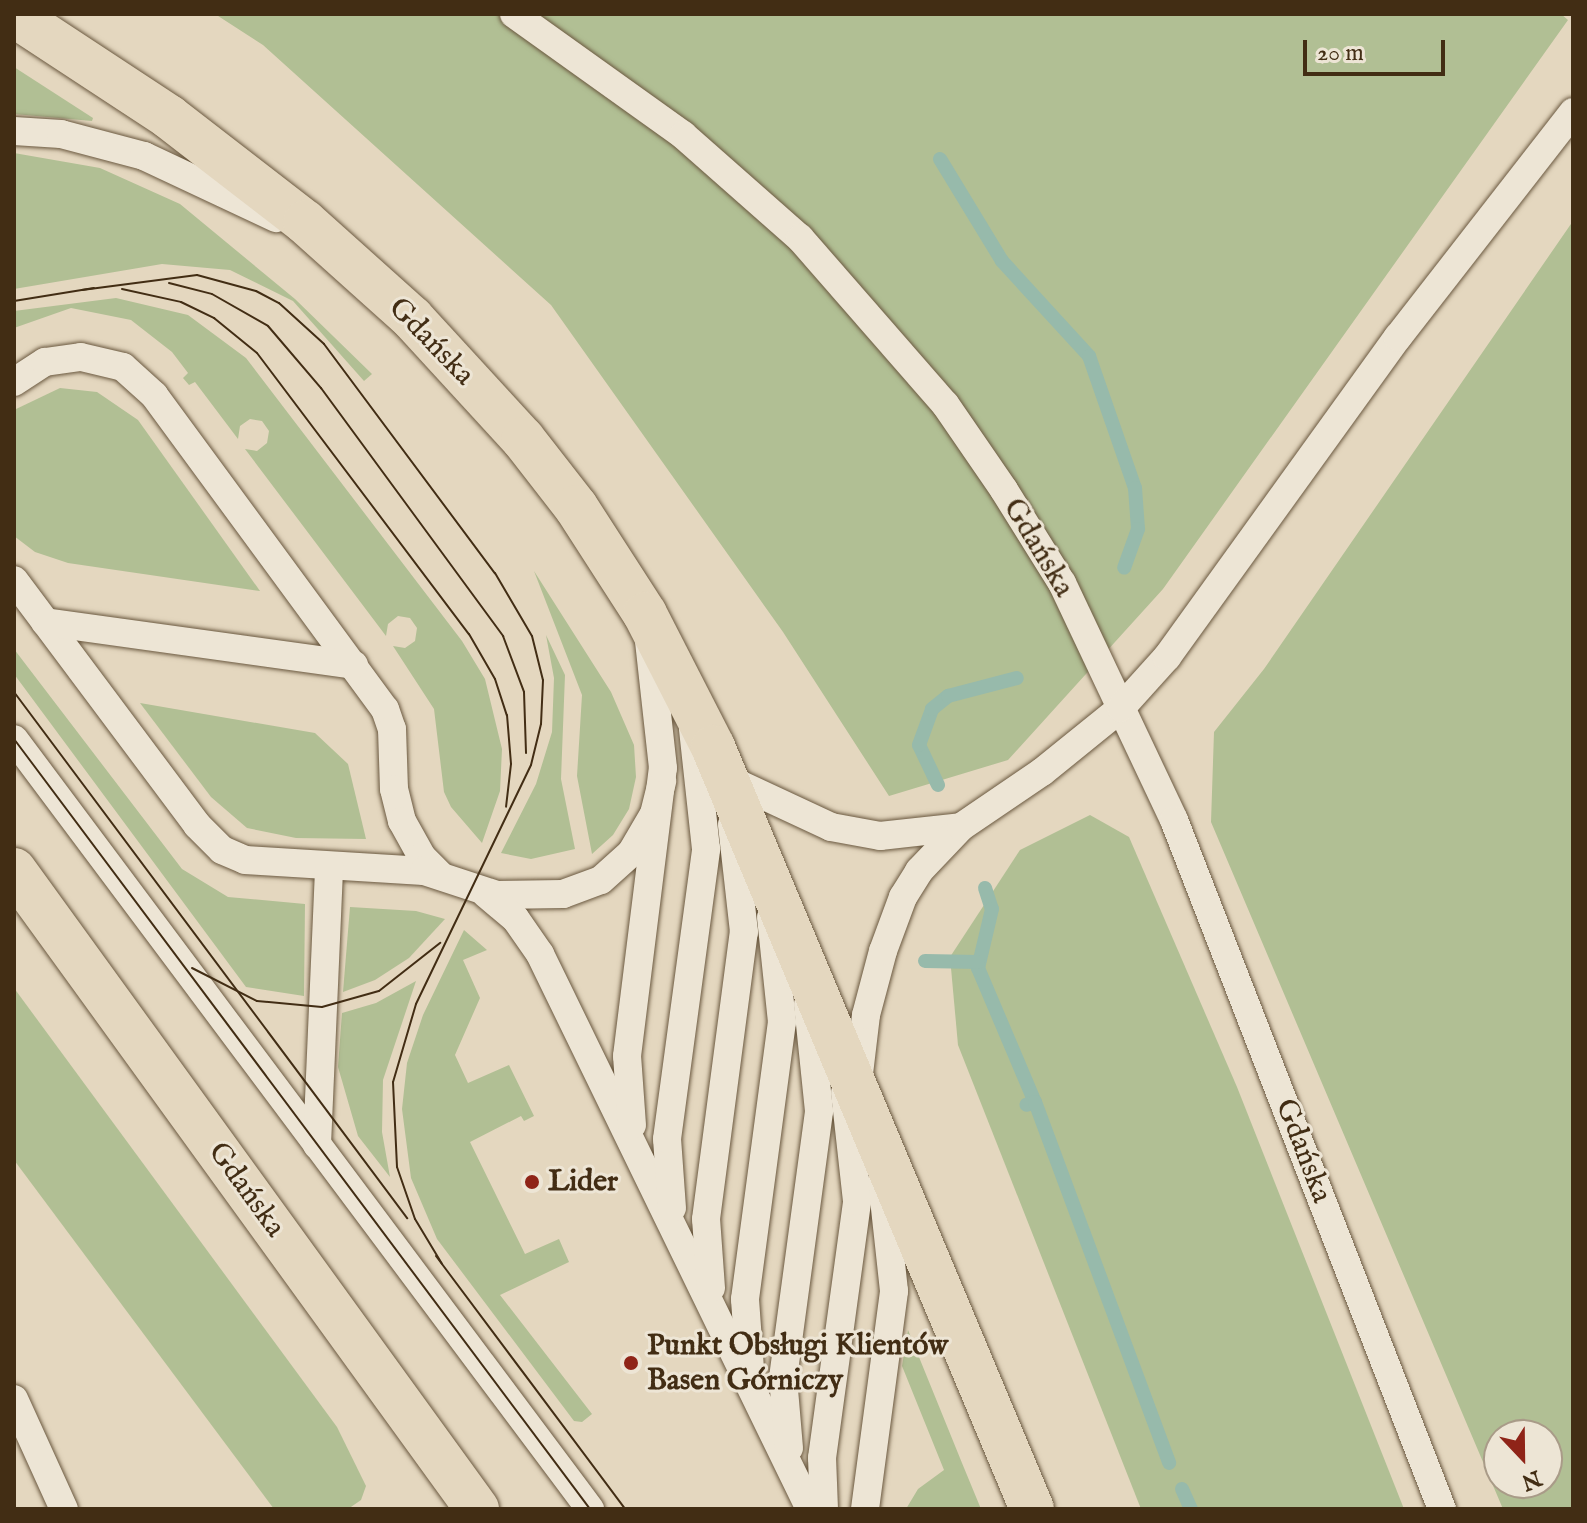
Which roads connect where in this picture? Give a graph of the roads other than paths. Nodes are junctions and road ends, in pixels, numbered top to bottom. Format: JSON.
{"nodes":[{"id":1,"x":514,"y":14,"type":"edge"},
{"id":2,"x":14,"y":15,"type":"edge"},
{"id":3,"x":1573,"y":112,"type":"edge"},
{"id":4,"x":14,"y":131,"type":"edge"},
{"id":5,"x":370,"y":280,"type":"junction"},
{"id":6,"x":14,"y":382,"type":"edge"},
{"id":7,"x":14,"y":580,"type":"edge"},
{"id":8,"x":645,"y":614,"type":"junction"},
{"id":9,"x":45,"y":622,"type":"junction"},
{"id":10,"x":354,"y":665,"type":"junction"},
{"id":11,"x":689,"y":695,"type":"junction"},
{"id":12,"x":1121,"y":708,"type":"junction"},
{"id":13,"x":14,"y":739,"type":"edge"},
{"id":14,"x":726,"y":778,"type":"junction"},
{"id":15,"x":662,"y":781,"type":"junction"},
{"id":16,"x":961,"y":827,"type":"junction"},
{"id":17,"x":329,"y":867,"type":"junction"},
{"id":18,"x":765,"y":868,"type":"junction"},
{"id":19,"x":14,"y":870,"type":"edge"},
{"id":20,"x":439,"y":874,"type":"junction"},
{"id":21,"x":473,"y":887,"type":"junction"},
{"id":22,"x":801,"y":957,"type":"junction"},
{"id":23,"x":839,"y":1047,"type":"junction"},
{"id":24,"x":857,"y":1092,"type":"junction"},
{"id":25,"x":876,"y":1137,"type":"junction"},
{"id":26,"x":317,"y":1145,"type":"junction"},
{"id":27,"x":646,"y":1172,"type":"junction"},
{"id":28,"x":686,"y":1255,"type":"junction"},
{"id":29,"x":725,"y":1335,"type":"junction"},
{"id":30,"x":14,"y":1399,"type":"edge"},
{"id":31,"x":764,"y":1416,"type":"junction"},
{"id":32,"x":812,"y":1504,"type":"edge"},
{"id":33,"x":64,"y":1509,"type":"edge"},
{"id":34,"x":477,"y":1509,"type":"edge"},
{"id":35,"x":590,"y":1509,"type":"edge"},
{"id":36,"x":865,"y":1509,"type":"edge"},
{"id":37,"x":1032,"y":1509,"type":"edge"},
{"id":38,"x":1442,"y":1509,"type":"edge"}],
"edges":[{"from":1,"to":12,"type":"lane","name":"Gdańska"},
{"from":2,"to":5,"type":"main road","name":"Gdańska"},
{"from":3,"to":12,"type":"lane"},
{"from":4,"to":5,"type":"lane"},
{"from":5,"to":8,"type":"main road","name":"Gdańska"},
{"from":6,"to":10,"type":"lane"},
{"from":7,"to":9,"type":"lane"},
{"from":8,"to":11,"type":"main road","name":"Gdańska"},
{"from":8,"to":15,"type":"lane"},
{"from":9,"to":10,"type":"lane"},
{"from":9,"to":17,"type":"lane"},
{"from":10,"to":20,"type":"lane"},
{"from":11,"to":14,"type":"main road","name":"Gdańska"},
{"from":11,"to":28,"type":"lane"},
{"from":12,"to":16,"type":"lane","name":"Gdańska"},
{"from":12,"to":38,"type":"lane","name":"Gdańska"},
{"from":13,"to":26,"type":"lane"},
{"from":14,"to":16,"type":"lane","name":"Gdańska"},
{"from":14,"to":18,"type":"main road","name":"Gdańska"},
{"from":14,"to":29,"type":"lane"},
{"from":15,"to":21,"type":"lane"},
{"from":15,"to":27,"type":"lane"},
{"from":16,"to":24,"type":"lane","name":"Gdańska"},
{"from":17,"to":20,"type":"lane"},
{"from":17,"to":26,"type":"lane"},
{"from":18,"to":22,"type":"main road","name":"Gdańska"},
{"from":18,"to":31,"type":"lane"},
{"from":19,"to":34,"type":"main road","name":"Gdańska"},
{"from":20,"to":21,"type":"lane"},
{"from":21,"to":27,"type":"lane"},
{"from":22,"to":23,"type":"main road","name":"Gdańska"},
{"from":22,"to":32,"type":"lane"},
{"from":23,"to":24,"type":"main road","name":"Gdańska"},
{"from":23,"to":32,"type":"lane"},
{"from":24,"to":25,"type":"main road","name":"Gdańska"},
{"from":25,"to":36,"type":"lane"},
{"from":25,"to":37,"type":"main road","name":"Gdańska"},
{"from":26,"to":35,"type":"lane"},
{"from":27,"to":28,"type":"lane"},
{"from":28,"to":29,"type":"lane"},
{"from":29,"to":31,"type":"lane"},
{"from":30,"to":33,"type":"lane"},
{"from":31,"to":32,"type":"lane"}]}
